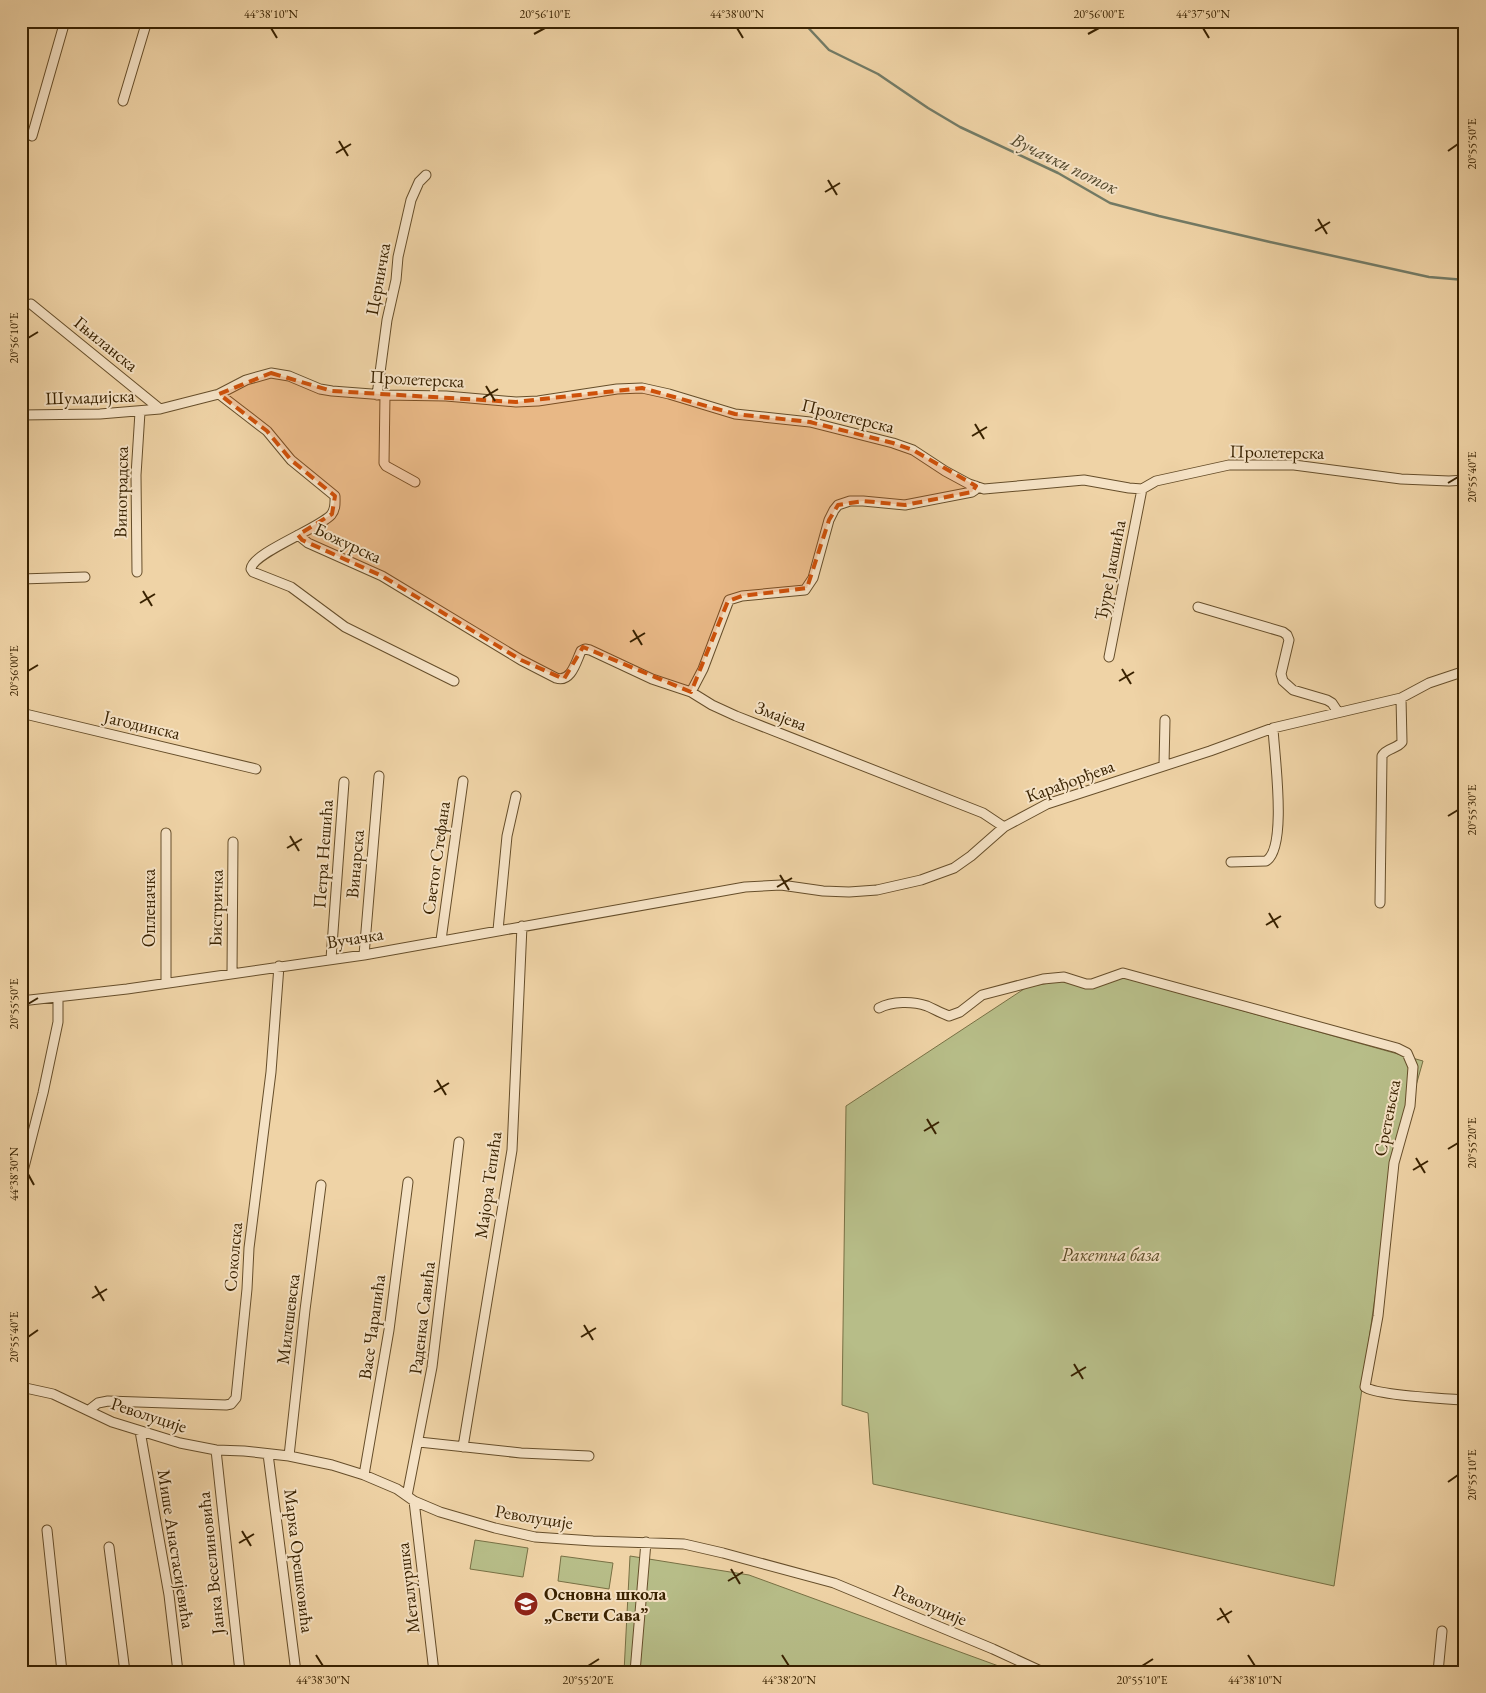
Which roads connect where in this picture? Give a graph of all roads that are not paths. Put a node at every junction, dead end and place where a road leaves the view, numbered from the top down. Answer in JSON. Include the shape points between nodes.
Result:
{"nodes":[{"id":1,"x":65,"y":21,"type":"edge"},
{"id":2,"x":147,"y":21,"type":"edge"},
{"id":3,"x":124,"y":101,"type":"dead end"},
{"id":4,"x":32,"y":136,"type":"dead end"},
{"id":5,"x":426,"y":175,"type":"dead end"},
{"id":6,"x":31,"y":304,"type":"dead end"},
{"id":7,"x":219,"y":394,"type":"junction"},
{"id":8,"x":381,"y":395,"type":"junction"},
{"id":9,"x":160,"y":409,"type":"junction"},
{"id":10,"x":140,"y":412,"type":"junction"},
{"id":11,"x":21,"y":415,"type":"edge"},
{"id":12,"x":1465,"y":480,"type":"edge"},
{"id":13,"x":415,"y":482,"type":"dead end"},
{"id":14,"x":976,"y":486,"type":"junction"},
{"id":15,"x":1142,"y":489,"type":"junction"},
{"id":16,"x":298,"y":536,"type":"junction"},
{"id":17,"x":137,"y":572,"type":"dead end"},
{"id":18,"x":85,"y":577,"type":"dead end"},
{"id":19,"x":21,"y":579,"type":"edge"},
{"id":20,"x":1198,"y":607,"type":"dead end"},
{"id":21,"x":1110,"y":658,"type":"dead end"},
{"id":22,"x":1465,"y":671,"type":"edge"},
{"id":23,"x":561,"y":680,"type":"joint"},
{"id":24,"x":454,"y":681,"type":"dead end"},
{"id":25,"x":691,"y":692,"type":"junction"},
{"id":26,"x":1401,"y":698,"type":"junction"},
{"id":27,"x":1338,"y":712,"type":"junction"},
{"id":28,"x":21,"y":713,"type":"edge"},
{"id":29,"x":1165,"y":720,"type":"dead end"},
{"id":30,"x":1273,"y":728,"type":"junction"},
{"id":31,"x":1164,"y":765,"type":"junction"},
{"id":32,"x":256,"y":769,"type":"dead end"},
{"id":33,"x":378,"y":776,"type":"dead end"},
{"id":34,"x":462,"y":781,"type":"dead end"},
{"id":35,"x":344,"y":782,"type":"dead end"},
{"id":36,"x":516,"y":796,"type":"dead end"},
{"id":37,"x":1004,"y":827,"type":"junction"},
{"id":38,"x":166,"y":833,"type":"dead end"},
{"id":39,"x":233,"y":842,"type":"dead end"},
{"id":40,"x":1231,"y":862,"type":"dead end"},
{"id":41,"x":692,"y":896,"type":"joint"},
{"id":42,"x":1380,"y":902,"type":"dead end"},
{"id":43,"x":522,"y":926,"type":"junction"},
{"id":44,"x":498,"y":930,"type":"junction"},
{"id":45,"x":441,"y":940,"type":"junction"},
{"id":46,"x":364,"y":955,"type":"junction"},
{"id":47,"x":331,"y":959,"type":"junction"},
{"id":48,"x":279,"y":966,"type":"junction"},
{"id":49,"x":232,"y":973,"type":"junction"},
{"id":50,"x":166,"y":983,"type":"junction"},
{"id":51,"x":58,"y":998,"type":"junction"},
{"id":52,"x":21,"y":1001,"type":"edge"},
{"id":53,"x":879,"y":1008,"type":"dead end"},
{"id":54,"x":459,"y":1142,"type":"dead end"},
{"id":55,"x":21,"y":1178,"type":"edge"},
{"id":56,"x":408,"y":1182,"type":"dead end"},
{"id":57,"x":321,"y":1185,"type":"dead end"},
{"id":58,"x":21,"y":1387,"type":"edge"},
{"id":59,"x":1465,"y":1400,"type":"edge"},
{"id":60,"x":89,"y":1410,"type":"junction"},
{"id":61,"x":140,"y":1431,"type":"junction"},
{"id":62,"x":419,"y":1442,"type":"junction"},
{"id":63,"x":463,"y":1447,"type":"junction"},
{"id":64,"x":216,"y":1450,"type":"junction"},
{"id":65,"x":268,"y":1454,"type":"junction"},
{"id":66,"x":289,"y":1456,"type":"junction"},
{"id":67,"x":589,"y":1456,"type":"dead end"},
{"id":68,"x":364,"y":1475,"type":"junction"},
{"id":69,"x":411,"y":1499,"type":"junction"},
{"id":70,"x":47,"y":1530,"type":"dead end"},
{"id":71,"x":646,"y":1542,"type":"junction"},
{"id":72,"x":109,"y":1547,"type":"dead end"},
{"id":73,"x":1442,"y":1631,"type":"dead end"},
{"id":74,"x":62,"y":1672,"type":"edge"},
{"id":75,"x":125,"y":1672,"type":"edge"},
{"id":76,"x":178,"y":1672,"type":"edge"},
{"id":77,"x":240,"y":1672,"type":"edge"},
{"id":78,"x":296,"y":1672,"type":"edge"},
{"id":79,"x":434,"y":1672,"type":"edge"},
{"id":80,"x":635,"y":1672,"type":"edge"},
{"id":81,"x":1044,"y":1672,"type":"edge"},
{"id":82,"x":1438,"y":1672,"type":"edge"}],
"edges":[{"from":1,"to":4,"type":"street"},
{"from":2,"to":3,"type":"street"},
{"from":5,"to":8,"type":"street","name":"Церничка","via":[[411,200],[398,256],[387,320]]},
{"from":6,"to":9,"type":"street","name":"Гњиланска"},
{"from":7,"to":8,"type":"street","name":"Пролетерска","via":[[246,380],[271,373],[320,388]]},
{"from":7,"to":9,"type":"street","name":"Пролетерска"},
{"from":7,"to":16,"type":"street","via":[[267,431],[290,460],[335,496],[336,506],[332,514]]},
{"from":8,"to":13,"type":"street","name":"Церничка","via":[[384,463]]},
{"from":8,"to":14,"type":"street","name":"Пролетерска","via":[[516,402],[642,388],[735,414],[810,422],[893,443],[914,450],[945,471]]},
{"from":9,"to":10,"type":"street","name":"Шумадијска"},
{"from":10,"to":11,"type":"street","name":"Шумадијска"},
{"from":10,"to":17,"type":"street","name":"Виноградска","via":[[136,475]]},
{"from":12,"to":15,"type":"street","name":"Пролетерска","via":[[1401,479],[1294,465],[1229,465],[1156,481]]},
{"from":14,"to":15,"type":"street","name":"Пролетерска","via":[[992,489],[1084,480]]},
{"from":14,"to":25,"type":"street","via":[[972,492],[905,504],[850,501],[838,505],[829,520],[813,578],[805,590],[729,600]]},
{"from":15,"to":21,"type":"street","name":"Ђуре Јакшића"},
{"from":16,"to":23,"type":"street","name":"Божурска","via":[[382,576],[521,660]]},
{"from":16,"to":24,"type":"street","name":"Божурска","via":[[262,555],[250,566],[253,572],[291,587],[345,627]]},
{"from":18,"to":19,"type":"street"},
{"from":20,"to":27,"type":"street","via":[[1283,632],[1289,640],[1281,674],[1283,681],[1293,690],[1327,700]]},
{"from":22,"to":26,"type":"street","name":"Карађорђева","via":[[1429,683]]},
{"from":23,"to":25,"type":"street","name":"Змајева","via":[[569,675],[581,651],[585,650],[664,684]]},
{"from":25,"to":37,"type":"street","name":"Змајева","via":[[736,716],[978,811]]},
{"from":26,"to":27,"type":"street","name":"Карађорђева"},
{"from":26,"to":42,"type":"street","via":[[1402,742],[1382,756]]},
{"from":27,"to":30,"type":"street","name":"Карађорђева"},
{"from":28,"to":32,"type":"street","name":"Јагодинска"},
{"from":29,"to":31,"type":"street"},
{"from":30,"to":31,"type":"street","name":"Карађорђева"},
{"from":30,"to":40,"type":"street","via":[[1279,815],[1273,853],[1266,861]]},
{"from":31,"to":37,"type":"street","name":"Карађорђева","via":[[1047,804]]},
{"from":33,"to":46,"type":"street","name":"Винарска"},
{"from":34,"to":45,"type":"street","name":"Светог Стефана"},
{"from":35,"to":47,"type":"street","name":"Петра Нешића"},
{"from":36,"to":44,"type":"street","via":[[507,836]]},
{"from":37,"to":41,"type":"street","name":"Карађорђева","via":[[954,868],[907,884],[849,892],[763,885]]},
{"from":38,"to":50,"type":"street","name":"Опленачка"},
{"from":39,"to":49,"type":"street","name":"Бистричка"},
{"from":41,"to":43,"type":"street","name":"Вучачка"},
{"from":43,"to":44,"type":"street","name":"Вучачка"},
{"from":43,"to":63,"type":"street","name":"Мајора Тепића","via":[[512,1150]]},
{"from":44,"to":45,"type":"street","name":"Вучачка"},
{"from":45,"to":46,"type":"street","name":"Вучачка"},
{"from":46,"to":47,"type":"street","name":"Вучачка"},
{"from":47,"to":48,"type":"street","name":"Вучачка"},
{"from":48,"to":49,"type":"street","name":"Вучачка"},
{"from":48,"to":60,"type":"street","name":"Соколска","via":[[271,1072],[249,1248],[248,1289],[236,1398],[226,1405],[108,1401]]},
{"from":49,"to":50,"type":"street","name":"Вучачка"},
{"from":50,"to":51,"type":"street","name":"Вучачка"},
{"from":51,"to":52,"type":"street","name":"Вучачка"},
{"from":51,"to":55,"type":"street","via":[[58,1022]]},
{"from":53,"to":59,"type":"street","name":"Сретењска","via":[[889,1004],[915,1003],[949,1016],[960,1012],[982,995],[1043,979],[1064,977],[1092,984],[1123,973],[1407,1053],[1413,1067],[1410,1106],[1394,1163],[1378,1316],[1365,1384],[1367,1389],[1374,1391]]},
{"from":54,"to":62,"type":"street","name":"Раденка Савића","via":[[432,1368]]},
{"from":56,"to":68,"type":"street","name":"Васе Чарапића","via":[[389,1330]]},
{"from":57,"to":66,"type":"street","name":"Милешевска"},
{"from":58,"to":60,"type":"street","name":"Револуције","via":[[53,1394]]},
{"from":60,"to":61,"type":"street","name":"Револуције"},
{"from":61,"to":64,"type":"street","name":"Револуције"},
{"from":61,"to":76,"type":"street","name":"Мише Анастасијевића","via":[[169,1595]]},
{"from":62,"to":63,"type":"street"},
{"from":62,"to":69,"type":"street","name":"Раденка Савића"},
{"from":63,"to":67,"type":"street"},
{"from":64,"to":65,"type":"street","name":"Револуције"},
{"from":64,"to":77,"type":"street","name":"Јанка Веселиновића"},
{"from":65,"to":66,"type":"street","name":"Револуције"},
{"from":65,"to":78,"type":"street","name":"Марка Орешковића"},
{"from":66,"to":68,"type":"street","name":"Револуције"},
{"from":68,"to":69,"type":"street","name":"Револуције","via":[[397,1489]]},
{"from":69,"to":71,"type":"street","name":"Револуције","via":[[440,1512],[535,1537]]},
{"from":69,"to":79,"type":"street","name":"Металуршка"},
{"from":70,"to":74,"type":"street"},
{"from":71,"to":80,"type":"street"},
{"from":71,"to":81,"type":"street","name":"Револуције","via":[[684,1544],[834,1584]]},
{"from":72,"to":75,"type":"street"},
{"from":73,"to":82,"type":"street"}]}
